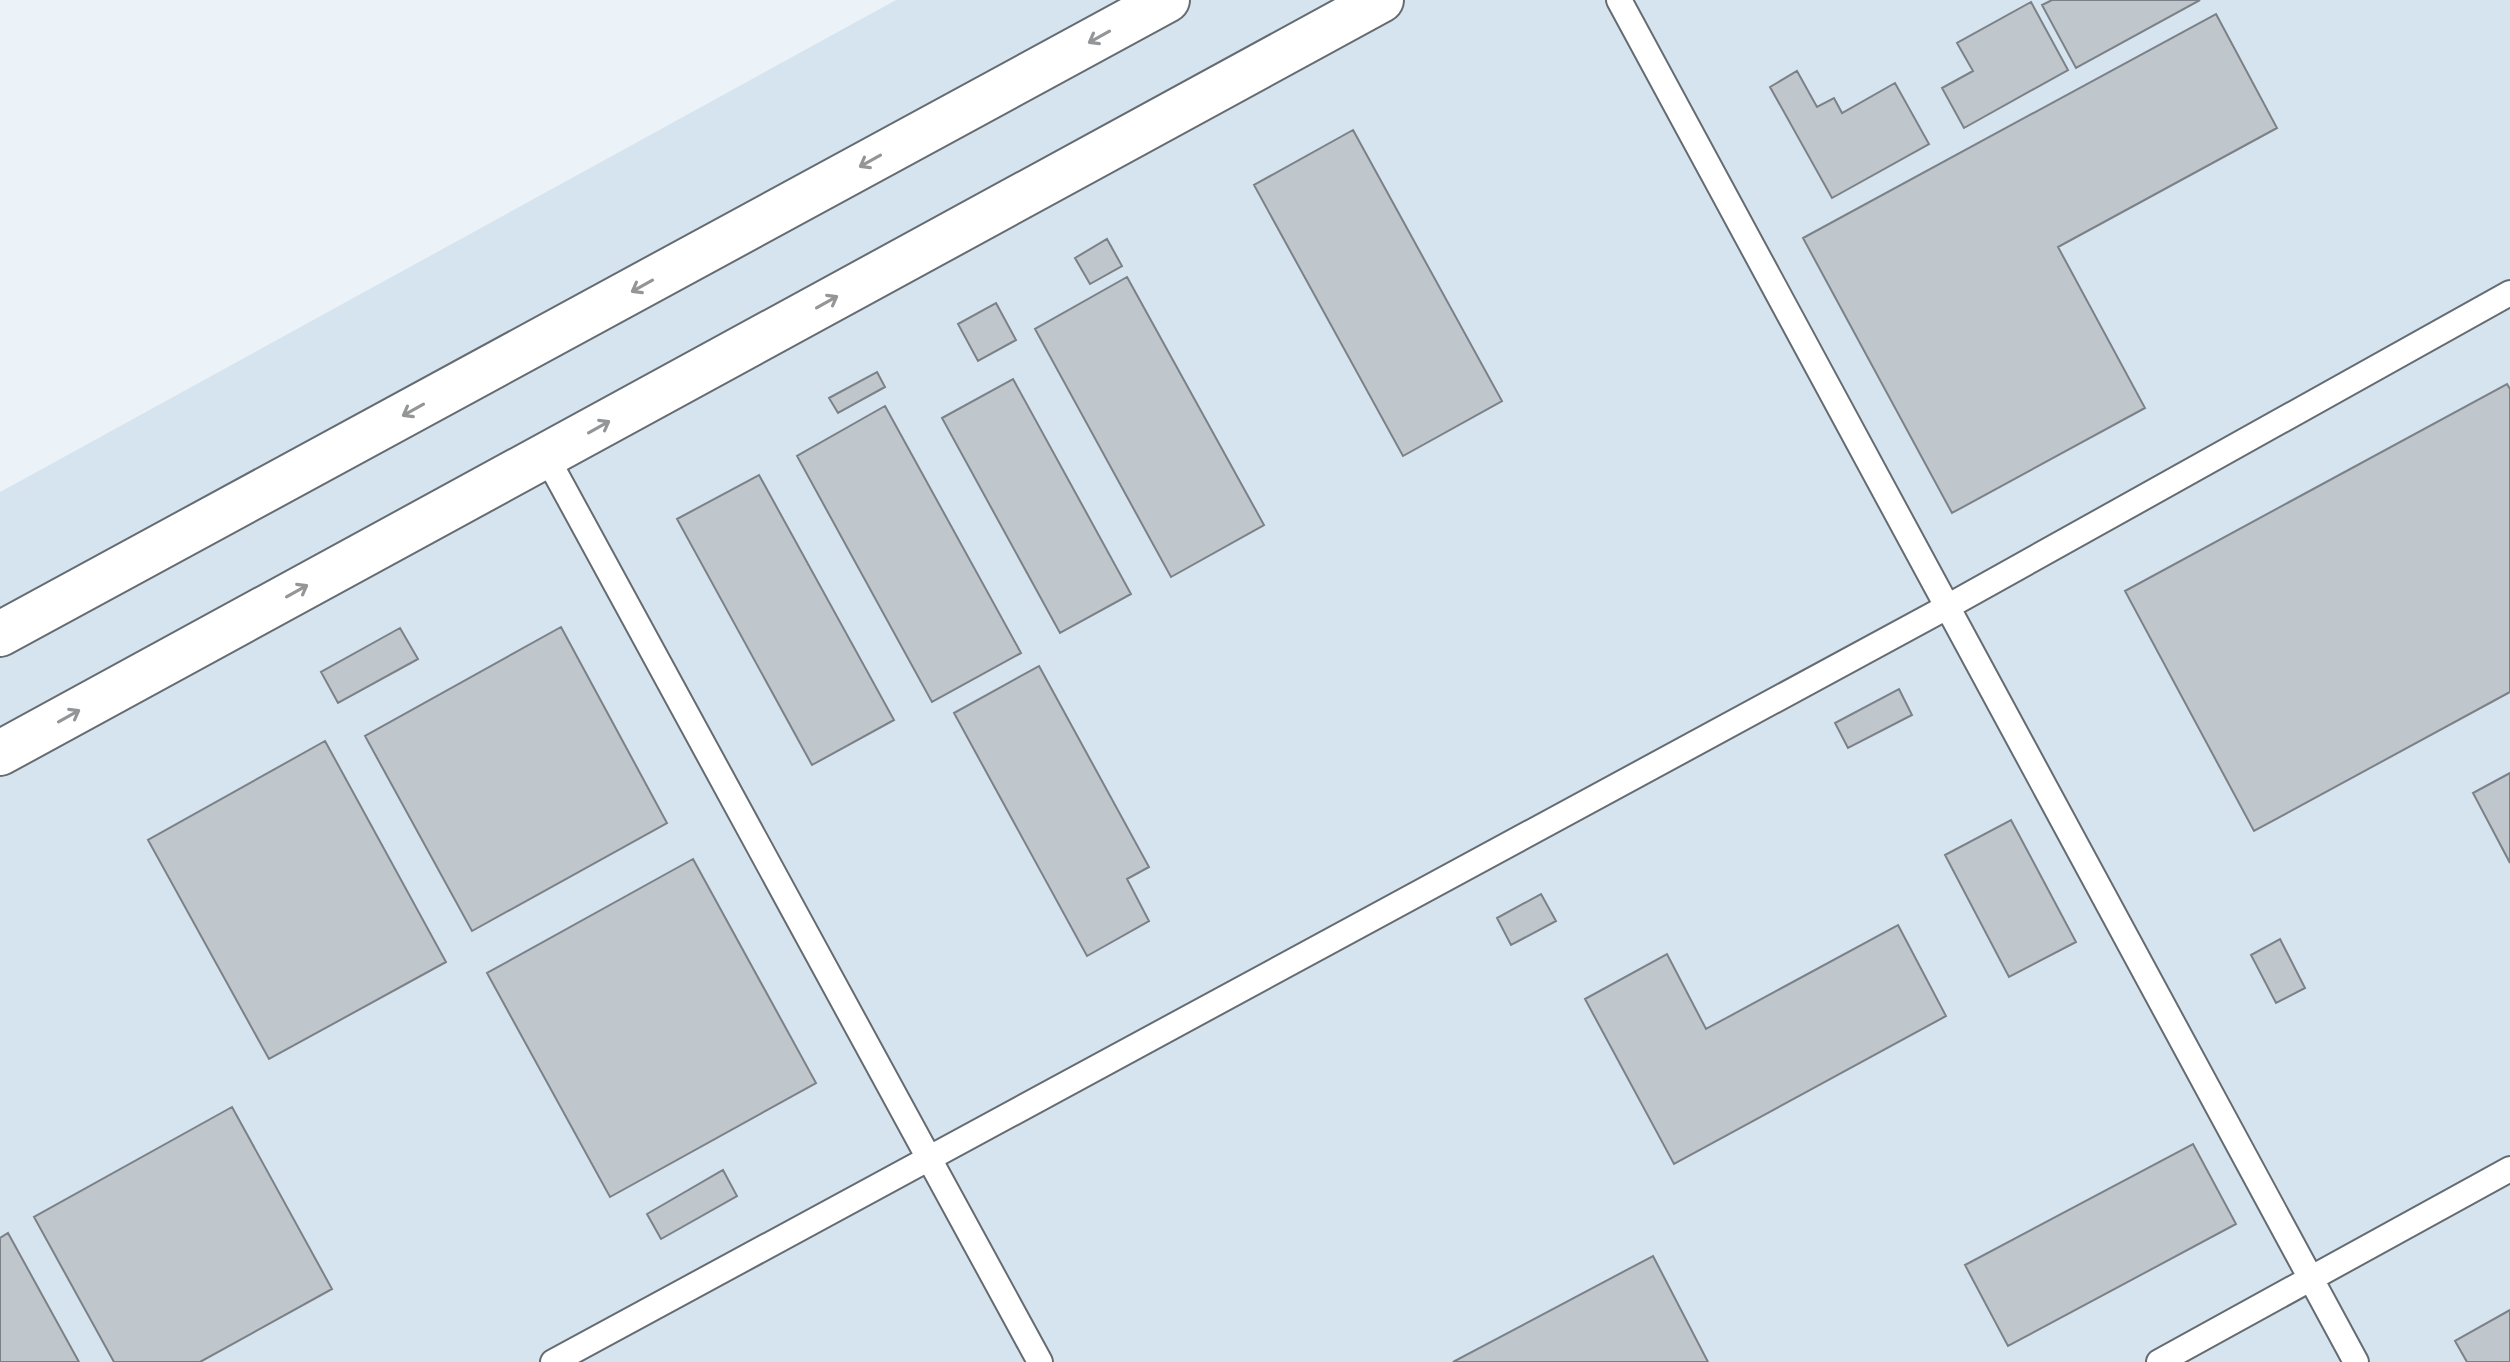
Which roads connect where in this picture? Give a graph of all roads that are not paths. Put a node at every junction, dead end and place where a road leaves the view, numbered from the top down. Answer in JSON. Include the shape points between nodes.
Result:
{"nodes":[{"id":1,"x":1167,"y":0,"type":"edge"},
{"id":2,"x":1381,"y":0,"type":"edge"},
{"id":3,"x":1619,"y":0,"type":"edge"},
{"id":4,"x":2510,"y":293,"type":"edge"},
{"id":5,"x":546,"y":456,"type":"junction"},
{"id":6,"x":1947,"y":607,"type":"junction"},
{"id":7,"x":0,"y":634,"type":"edge"},
{"id":8,"x":0,"y":753,"type":"edge"},
{"id":9,"x":929,"y":1158,"type":"junction"},
{"id":10,"x":2510,"y":1169,"type":"edge"},
{"id":11,"x":2311,"y":1279,"type":"junction"},
{"id":12,"x":553,"y":1362,"type":"edge"},
{"id":13,"x":1040,"y":1362,"type":"edge"},
{"id":14,"x":2159,"y":1362,"type":"edge"},
{"id":15,"x":2356,"y":1362,"type":"edge"}],
"edges":[{"from":1,"to":7,"type":"street","one_way":true},
{"from":5,"to":2,"type":"street","one_way":true},
{"from":3,"to":6,"type":"lane"},
{"from":4,"to":6,"type":"lane"},
{"from":8,"to":5,"type":"street","one_way":true},
{"from":5,"to":9,"type":"lane"},
{"from":6,"to":9,"type":"lane"},
{"from":6,"to":11,"type":"lane"},
{"from":9,"to":12,"type":"lane"},
{"from":9,"to":13,"type":"lane"},
{"from":10,"to":11,"type":"lane"},
{"from":11,"to":14,"type":"lane"},
{"from":11,"to":15,"type":"lane"}]}
